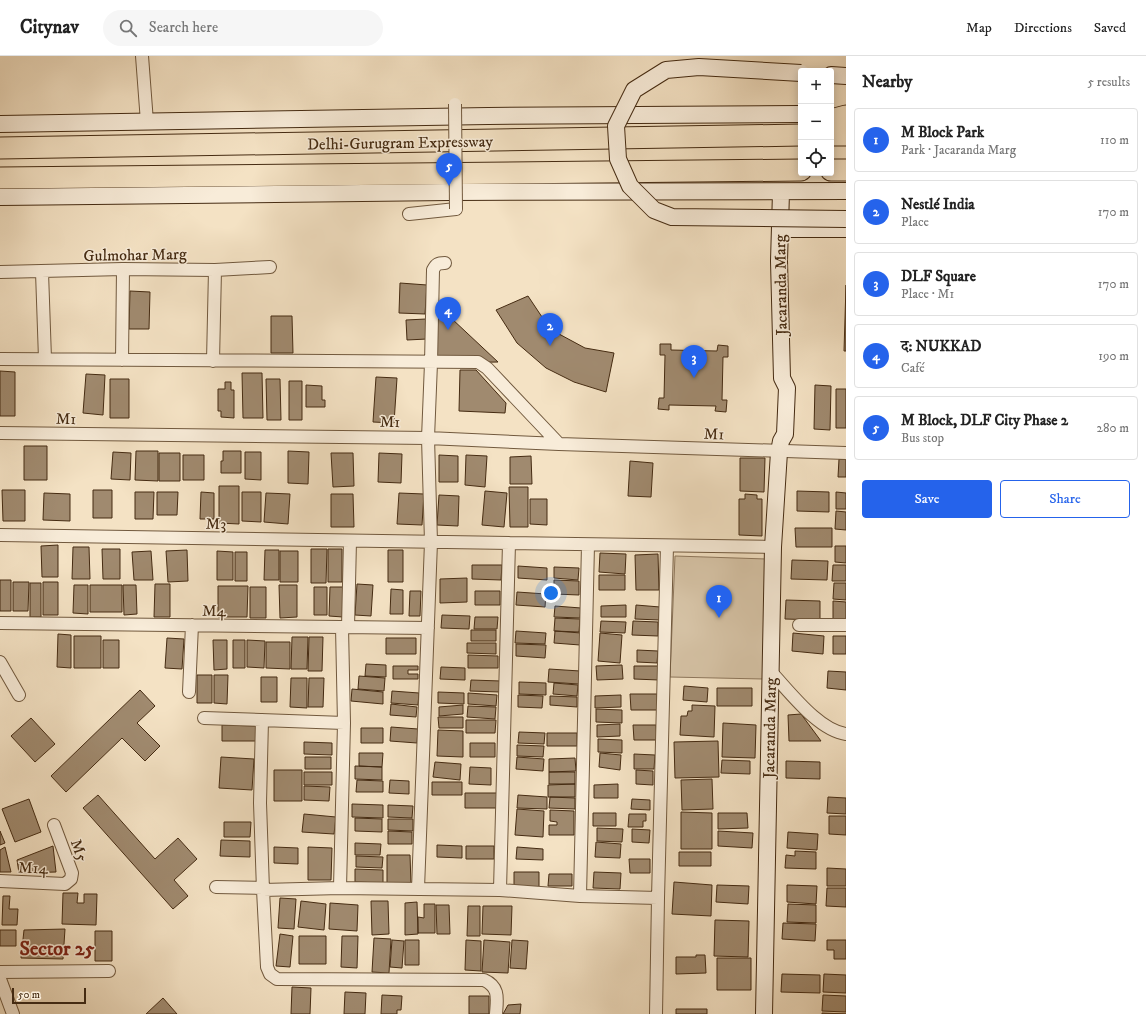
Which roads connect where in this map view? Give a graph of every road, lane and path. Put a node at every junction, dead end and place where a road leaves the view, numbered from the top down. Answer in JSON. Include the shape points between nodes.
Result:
{"nodes":[{"id":1,"x":142,"y":56,"type":"edge"},
{"id":2,"x":798,"y":73,"type":"edge"},
{"id":3,"x":834,"y":74,"type":"edge"},
{"id":4,"x":846,"y":76,"type":"edge"},
{"id":5,"x":455,"y":104,"type":"dead end"},
{"id":6,"x":798,"y":114,"type":"edge"},
{"id":7,"x":834,"y":114,"type":"edge"},
{"id":8,"x":846,"y":115,"type":"edge"},
{"id":9,"x":834,"y":119,"type":"edge"},
{"id":10,"x":147,"y":122,"type":"junction"},
{"id":11,"x":0,"y":124,"type":"edge"},
{"id":12,"x":834,"y":135,"type":"edge"},
{"id":13,"x":846,"y":135,"type":"edge"},
{"id":14,"x":791,"y":136,"type":"edge"},
{"id":15,"x":0,"y":148,"type":"edge"},
{"id":16,"x":798,"y":170,"type":"edge"},
{"id":17,"x":834,"y":170,"type":"edge"},
{"id":18,"x":846,"y":170,"type":"edge"},
{"id":19,"x":0,"y":178,"type":"edge"},
{"id":20,"x":846,"y":191,"type":"edge"},
{"id":21,"x":781,"y":192,"type":"junction"},
{"id":22,"x":0,"y":197,"type":"edge"},
{"id":23,"x":409,"y":214,"type":"dead end"},
{"id":24,"x":846,"y":219,"type":"edge"},
{"id":25,"x":780,"y":229,"type":"junction"},
{"id":26,"x":846,"y":229,"type":"edge"},
{"id":27,"x":445,"y":263,"type":"dead end"},
{"id":28,"x":270,"y":267,"type":"dead end"},
{"id":29,"x":123,"y":269,"type":"junction"},
{"id":30,"x":215,"y":270,"type":"junction"},
{"id":31,"x":0,"y":272,"type":"edge"},
{"id":32,"x":42,"y":272,"type":"junction"},
{"id":33,"x":0,"y":359,"type":"edge"},
{"id":34,"x":45,"y":359,"type":"junction"},
{"id":35,"x":122,"y":360,"type":"junction"},
{"id":36,"x":213,"y":361,"type":"junction"},
{"id":37,"x":431,"y":363,"type":"junction"},
{"id":38,"x":0,"y":433,"type":"edge"},
{"id":39,"x":428,"y":438,"type":"junction"},
{"id":40,"x":559,"y":444,"type":"junction"},
{"id":41,"x":780,"y":446,"type":"junction"},
{"id":42,"x":846,"y":454,"type":"edge"},
{"id":43,"x":0,"y":535,"type":"edge"},
{"id":44,"x":350,"y":541,"type":"junction"},
{"id":45,"x":431,"y":542,"type":"junction"},
{"id":46,"x":509,"y":543,"type":"junction"},
{"id":47,"x":588,"y":544,"type":"junction"},
{"id":48,"x":667,"y":546,"type":"junction"},
{"id":49,"x":773,"y":547,"type":"junction"},
{"id":50,"x":0,"y":623,"type":"edge"},
{"id":51,"x":192,"y":625,"type":"junction"},
{"id":52,"x":799,"y":625,"type":"dead end"},
{"id":53,"x":846,"y":625,"type":"edge"},
{"id":54,"x":345,"y":627,"type":"junction"},
{"id":55,"x":428,"y":628,"type":"junction"},
{"id":56,"x":0,"y":662,"type":"edge"},
{"id":57,"x":771,"y":672,"type":"junction"},
{"id":58,"x":188,"y":692,"type":"dead end"},
{"id":59,"x":19,"y":695,"type":"dead end"},
{"id":60,"x":204,"y":718,"type":"dead end"},
{"id":61,"x":262,"y":720,"type":"junction"},
{"id":62,"x":344,"y":723,"type":"junction"},
{"id":63,"x":846,"y":734,"type":"edge"},
{"id":64,"x":54,"y":825,"type":"dead end"},
{"id":65,"x":0,"y":882,"type":"edge"},
{"id":66,"x":66,"y":884,"type":"joint"},
{"id":67,"x":216,"y":887,"type":"dead end"},
{"id":68,"x":340,"y":888,"type":"junction"},
{"id":69,"x":262,"y":889,"type":"junction"},
{"id":70,"x":418,"y":889,"type":"junction"},
{"id":71,"x":500,"y":890,"type":"junction"},
{"id":72,"x":580,"y":896,"type":"junction"},
{"id":73,"x":658,"y":898,"type":"junction"},
{"id":74,"x":109,"y":970,"type":"dead end"},
{"id":75,"x":0,"y":972,"type":"edge"},
{"id":76,"x":0,"y":979,"type":"edge"},
{"id":77,"x":13,"y":1014,"type":"edge"},
{"id":78,"x":496,"y":1014,"type":"edge"},
{"id":79,"x":656,"y":1014,"type":"edge"},
{"id":80,"x":764,"y":1014,"type":"edge"}],
"edges":[{"from":1,"to":10,"type":"street"},
{"from":2,"to":24,"type":"main road","bridge":true,"via":[[699,67],[666,70],[634,90],[616,126],[618,159],[630,186],[654,210],[672,217]]},
{"from":3,"to":4,"type":"main road"},
{"from":5,"to":23,"type":"street","bridge":true,"via":[[456,209]]},
{"from":6,"to":10,"type":"main road"},
{"from":7,"to":8,"type":"main road"},
{"from":8,"to":9,"type":"highway"},
{"from":10,"to":11,"type":"main road"},
{"from":12,"to":13,"type":"highway"},
{"from":14,"to":15,"type":"highway","name":"Delhi-Gurugram Expressway"},
{"from":16,"to":19,"type":"highway","name":"Delhi-Gurugram Expressway"},
{"from":17,"to":18,"type":"highway"},
{"from":20,"to":21,"type":"main road"},
{"from":21,"to":22,"type":"main road","via":[[449,192]]},
{"from":21,"to":25,"type":"main road","name":"Jacaranda Marg"},
{"from":25,"to":26,"type":"main road"},
{"from":25,"to":41,"type":"main road","name":"Jacaranda Marg","via":[[782,378],[777,386],[776,434]]},
{"from":27,"to":37,"type":"street","via":[[439,263],[433,270]]},
{"from":28,"to":30,"type":"street","name":"Gulmohar Marg"},
{"from":29,"to":30,"type":"street","name":"Gulmohar Marg"},
{"from":29,"to":32,"type":"street","name":"Gulmohar Marg"},
{"from":29,"to":35,"type":"street"},
{"from":30,"to":36,"type":"street"},
{"from":31,"to":32,"type":"street","name":"Gulmohar Marg"},
{"from":32,"to":34,"type":"street"},
{"from":33,"to":34,"type":"street"},
{"from":34,"to":35,"type":"street"},
{"from":35,"to":36,"type":"street"},
{"from":36,"to":37,"type":"street"},
{"from":37,"to":39,"type":"street"},
{"from":37,"to":40,"type":"street","via":[[478,362],[488,368]]},
{"from":38,"to":39,"type":"street","name":"M1"},
{"from":39,"to":40,"type":"street","name":"M1"},
{"from":39,"to":45,"type":"street"},
{"from":40,"to":41,"type":"street","name":"M1"},
{"from":41,"to":42,"type":"street","name":"M1"},
{"from":41,"to":49,"type":"main road","name":"Jacaranda Marg"},
{"from":43,"to":44,"type":"street","name":"M3"},
{"from":44,"to":45,"type":"street","name":"M3"},
{"from":44,"to":54,"type":"street"},
{"from":45,"to":46,"type":"street","name":"M3"},
{"from":45,"to":55,"type":"street"},
{"from":46,"to":47,"type":"street","name":"M3"},
{"from":46,"to":71,"type":"street"},
{"from":47,"to":48,"type":"street","name":"M3"},
{"from":47,"to":72,"type":"street"},
{"from":48,"to":49,"type":"street","name":"M3"},
{"from":48,"to":73,"type":"street"},
{"from":49,"to":57,"type":"main road","name":"Jacaranda Marg"},
{"from":50,"to":51,"type":"street","name":"M4"},
{"from":51,"to":54,"type":"street","name":"M4"},
{"from":51,"to":58,"type":"street"},
{"from":52,"to":53,"type":"street"},
{"from":54,"to":55,"type":"street","name":"M4"},
{"from":54,"to":62,"type":"street"},
{"from":55,"to":70,"type":"street"},
{"from":56,"to":59,"type":"street"},
{"from":57,"to":63,"type":"street","via":[[820,723],[833,731]]},
{"from":57,"to":80,"type":"main road","name":"Jacaranda Marg"},
{"from":60,"to":61,"type":"street"},
{"from":61,"to":62,"type":"street"},
{"from":61,"to":69,"type":"street"},
{"from":62,"to":68,"type":"street"},
{"from":64,"to":66,"type":"street","name":"M5","via":[[72,873],[71,880]]},
{"from":65,"to":66,"type":"street","name":"M14"},
{"from":67,"to":69,"type":"street"},
{"from":68,"to":69,"type":"street"},
{"from":68,"to":70,"type":"street"},
{"from":69,"to":78,"type":"street","via":[[267,967],[270,974],[277,979],[484,980],[491,983],[497,992]]},
{"from":70,"to":71,"type":"street"},
{"from":71,"to":72,"type":"street"},
{"from":72,"to":73,"type":"street"},
{"from":73,"to":79,"type":"street"},
{"from":74,"to":75,"type":"street"},
{"from":76,"to":77,"type":"street"}]}
